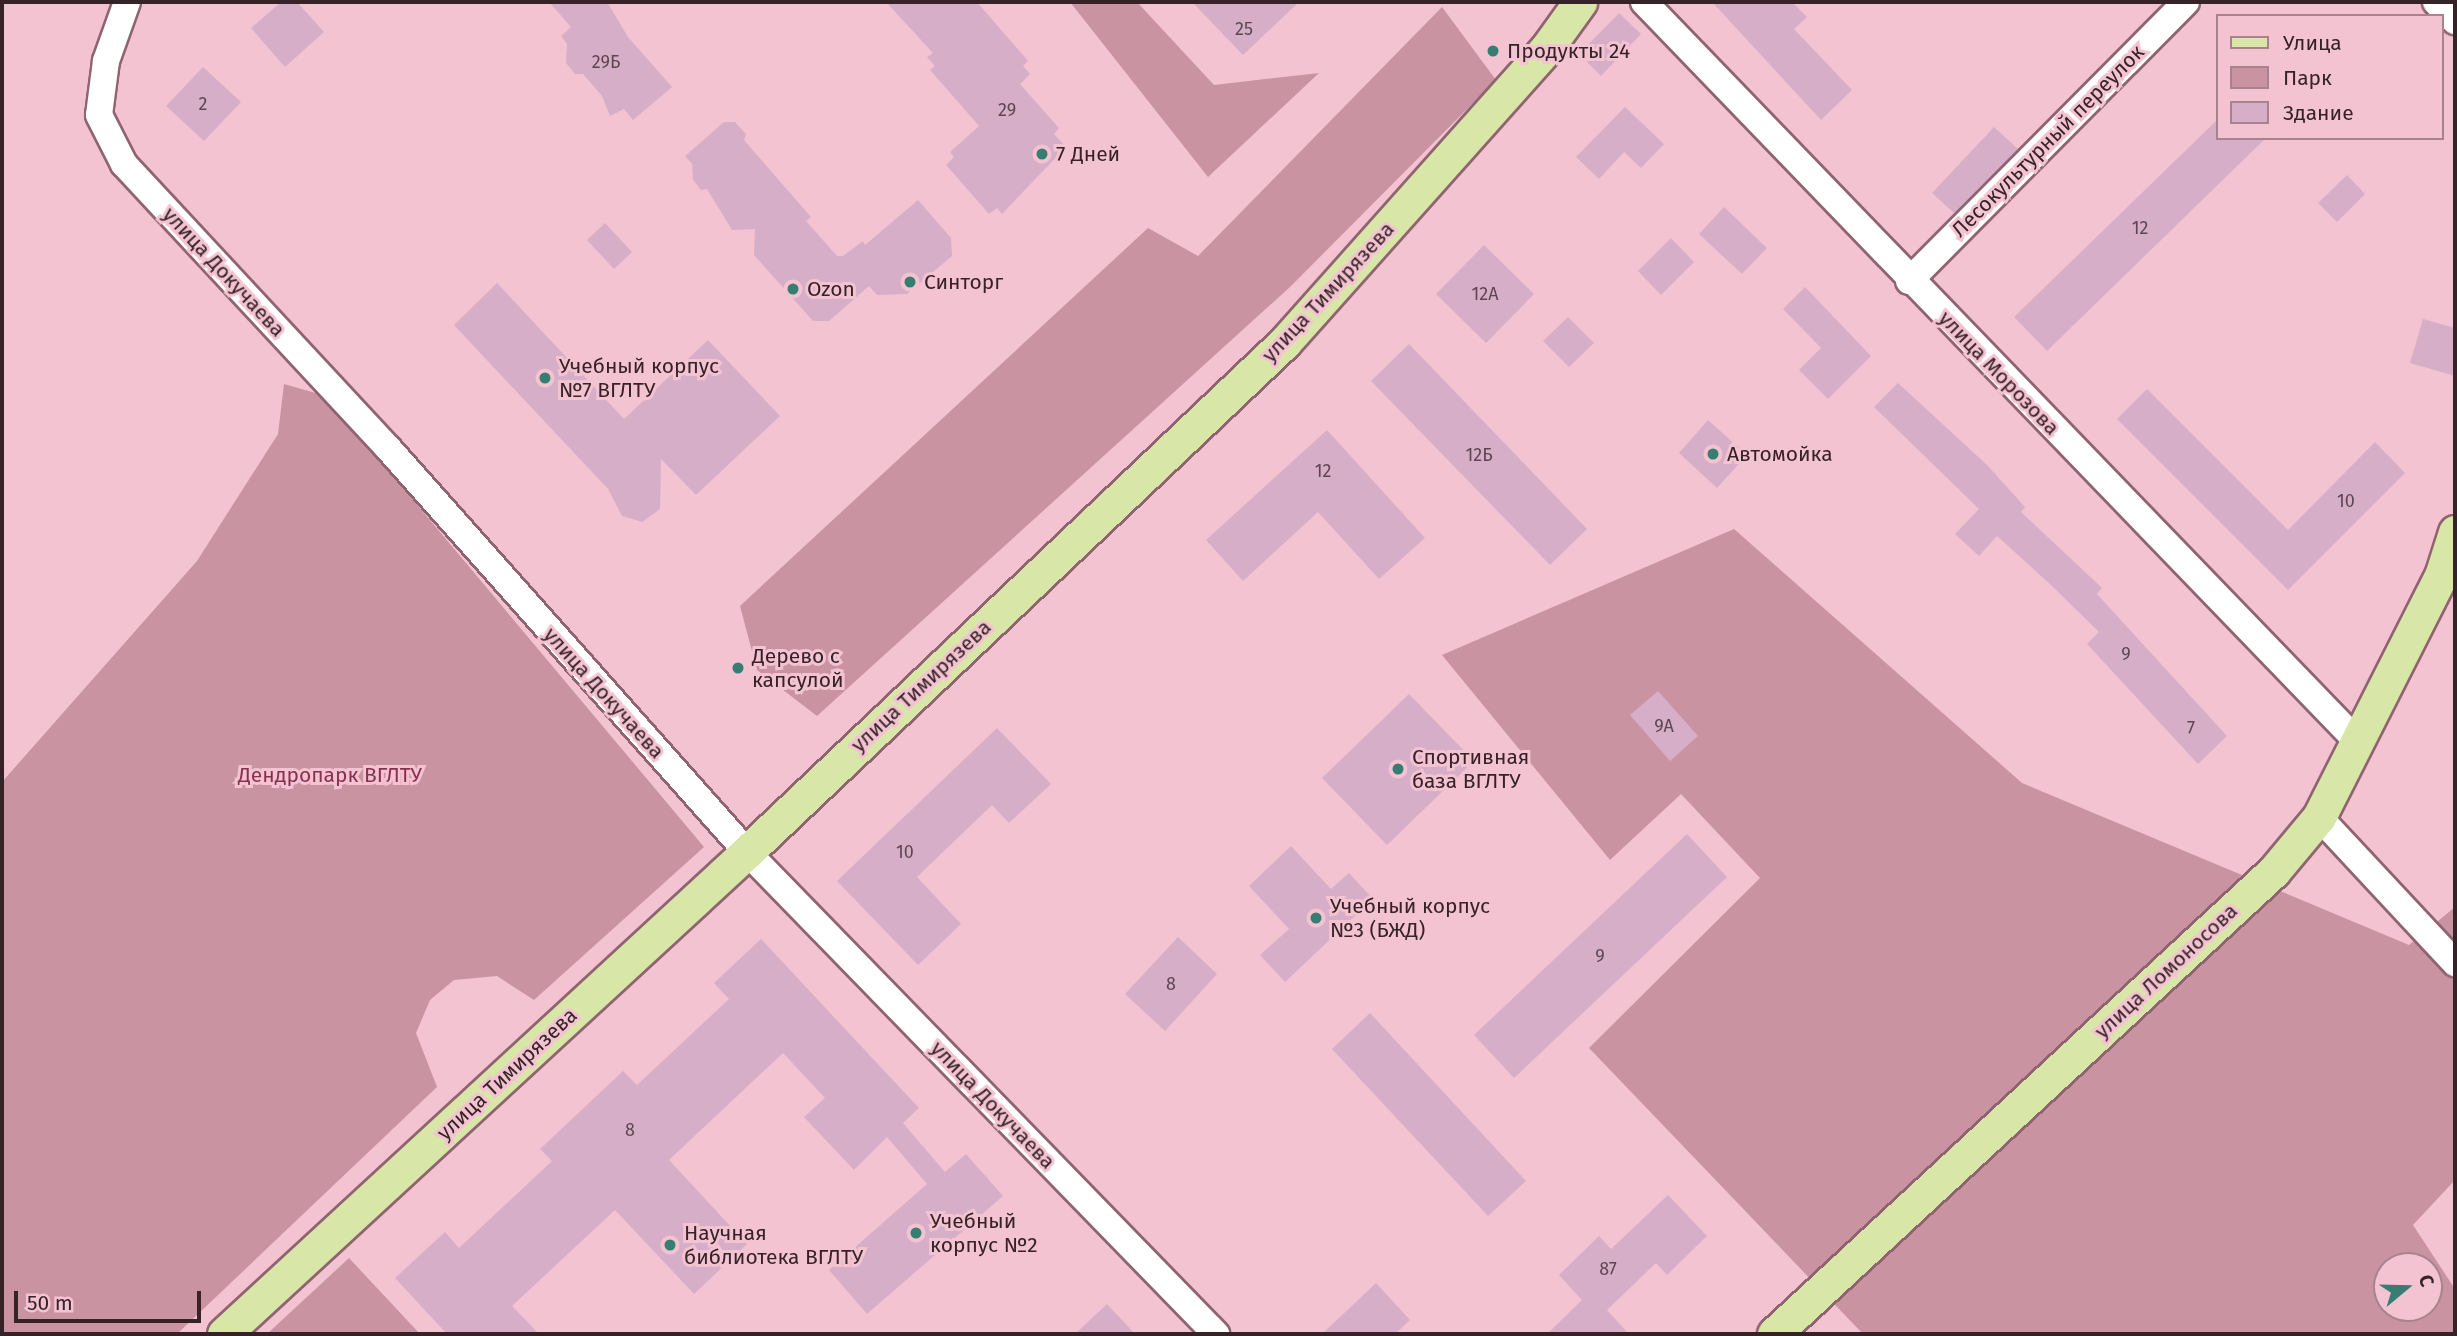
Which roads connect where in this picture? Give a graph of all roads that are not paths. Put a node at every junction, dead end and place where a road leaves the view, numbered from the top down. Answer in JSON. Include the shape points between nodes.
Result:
{"nodes":[{"id":1,"x":127,"y":2,"type":"edge"},
{"id":2,"x":1580,"y":2,"type":"edge"},
{"id":3,"x":1644,"y":2,"type":"edge"},
{"id":4,"x":2186,"y":2,"type":"edge"},
{"id":5,"x":2436,"y":2,"type":"edge"},
{"id":6,"x":2455,"y":21,"type":"edge"},
{"id":7,"x":1909,"y":281,"type":"junction"},
{"id":8,"x":2455,"y":532,"type":"edge"},
{"id":9,"x":2357,"y":741,"type":"junction"},
{"id":10,"x":2319,"y":817,"type":"junction"},
{"id":11,"x":747,"y":852,"type":"junction"},
{"id":12,"x":2455,"y":963,"type":"edge"},
{"id":13,"x":224,"y":1334,"type":"edge"},
{"id":14,"x":1216,"y":1334,"type":"edge"},
{"id":15,"x":1774,"y":1334,"type":"edge"}],
"edges":[{"from":1,"to":11,"type":"street","name":"улица Докучаева","via":[[106,61],[99,115],[124,164],[388,448]]},
{"from":2,"to":11,"type":"main road","name":"улица Тимирязева","via":[[1547,48],[1285,342]]},
{"from":3,"to":7,"type":"street","name":"улица Морозова"},
{"from":4,"to":7,"type":"street","name":"Лесокультурный переулок"},
{"from":5,"to":6,"type":"street"},
{"from":7,"to":9,"type":"street","name":"улица Морозова"},
{"from":8,"to":9,"type":"main road","name":"улица Ломоносова","via":[[2442,573]]},
{"from":9,"to":10,"type":"main road","name":"улица Ломоносова"},
{"from":10,"to":12,"type":"street"},
{"from":10,"to":15,"type":"main road","name":"улица Ломоносова","via":[[2274,871]]},
{"from":11,"to":13,"type":"main road","name":"улица Тимирязева"},
{"from":11,"to":14,"type":"street","name":"улица Докучаева"}]}
